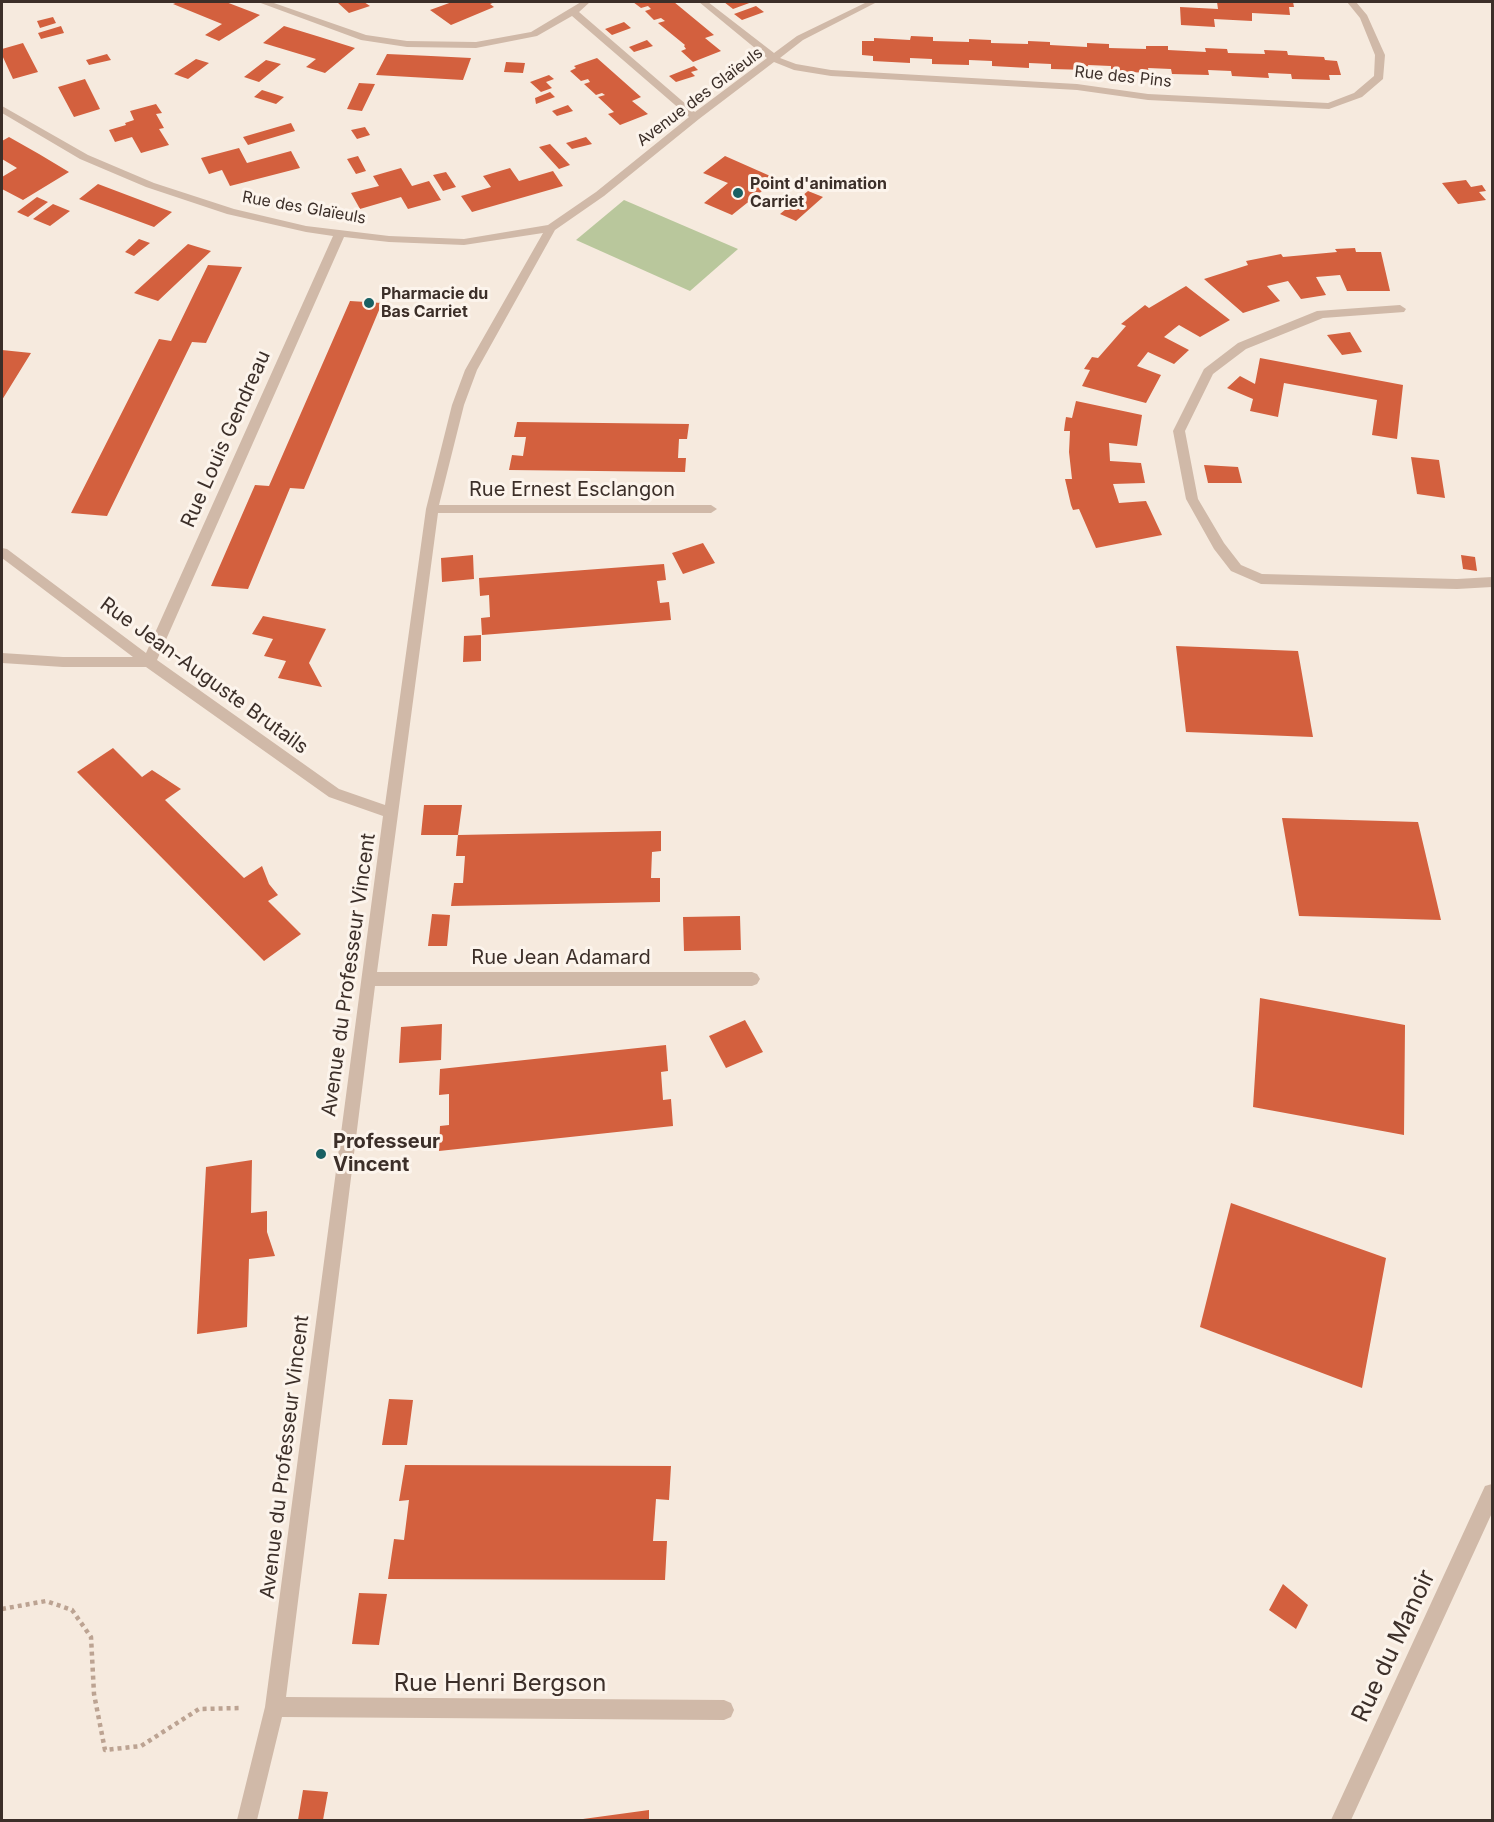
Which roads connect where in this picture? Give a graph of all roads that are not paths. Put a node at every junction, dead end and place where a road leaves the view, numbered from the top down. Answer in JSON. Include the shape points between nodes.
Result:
{"nodes":[{"id":1,"x":263,"y":2,"type":"edge"},
{"id":2,"x":586,"y":2,"type":"edge"},
{"id":3,"x":703,"y":2,"type":"edge"},
{"id":4,"x":869,"y":2,"type":"edge"},
{"id":5,"x":1351,"y":2,"type":"edge"},
{"id":6,"x":573,"y":12,"type":"junction"},
{"id":7,"x":775,"y":59,"type":"junction"},
{"id":8,"x":2,"y":110,"type":"edge"},
{"id":9,"x":695,"y":117,"type":"junction"},
{"id":10,"x":551,"y":228,"type":"junction"},
{"id":11,"x":340,"y":233,"type":"junction"},
{"id":12,"x":1400,"y":309,"type":"dead end"},
{"id":13,"x":432,"y":509,"type":"junction"},
{"id":14,"x":711,"y":509,"type":"dead end"},
{"id":15,"x":2,"y":552,"type":"edge"},
{"id":16,"x":1492,"y":582,"type":"edge"},
{"id":17,"x":2,"y":658,"type":"edge"},
{"id":18,"x":148,"y":662,"type":"junction"},
{"id":19,"x":392,"y":813,"type":"junction"},
{"id":20,"x":369,"y":979,"type":"junction"},
{"id":21,"x":752,"y":979,"type":"dead end"},
{"id":22,"x":1492,"y":1493,"type":"edge"},
{"id":23,"x":275,"y":1707,"type":"junction"},
{"id":24,"x":724,"y":1710,"type":"dead end"},
{"id":25,"x":247,"y":1821,"type":"edge"},
{"id":26,"x":1341,"y":1821,"type":"edge"}],
"edges":[{"from":1,"to":6,"type":"street","via":[[364,38],[407,44],[476,45],[499,41],[534,34]]},
{"from":2,"to":6,"type":"street"},
{"from":3,"to":7,"type":"street","name":"Rue des Pins"},
{"from":4,"to":7,"type":"street","name":"Avenue des Glaïeuls","via":[[800,38]]},
{"from":5,"to":7,"type":"street","name":"Rue des Pins","via":[[1364,17],[1380,55],[1379,77],[1358,95],[1329,106],[831,74]]},
{"from":6,"to":9,"type":"street"},
{"from":7,"to":9,"type":"street","name":"Avenue des Glaïeuls"},
{"from":8,"to":11,"type":"street","name":"Rue des Glaïeuls","via":[[84,157],[150,185],[231,212]]},
{"from":9,"to":10,"type":"street","name":"Avenue des Glaïeuls"},
{"from":10,"to":11,"type":"street","name":"Rue des Glaïeuls","via":[[464,242]]},
{"from":10,"to":13,"type":"street","name":"Avenue du Professeur Vincent","via":[[471,370],[458,405]]},
{"from":11,"to":18,"type":"street","name":"Rue Louis Gendreau"},
{"from":12,"to":16,"type":"street","via":[[1322,314],[1242,346],[1208,372],[1179,431],[1191,498],[1236,568],[1261,579]]},
{"from":13,"to":14,"type":"street","name":"Rue Ernest Esclangon"},
{"from":13,"to":19,"type":"street","name":"Avenue du Professeur Vincent"},
{"from":15,"to":18,"type":"street","name":"Rue Jean-Auguste Brutails"},
{"from":17,"to":18,"type":"street"},
{"from":18,"to":19,"type":"street","name":"Rue Jean-Auguste Brutails","via":[[334,793]]},
{"from":19,"to":20,"type":"street","name":"Avenue du Professeur Vincent"},
{"from":20,"to":21,"type":"street","name":"Rue Jean Adamard"},
{"from":20,"to":23,"type":"street","name":"Avenue du Professeur Vincent"},
{"from":22,"to":26,"type":"street","name":"Rue du Manoir"},
{"from":23,"to":24,"type":"street","name":"Rue Henri Bergson"},
{"from":23,"to":25,"type":"street","name":"Avenue du Professeur Vincent"}]}
